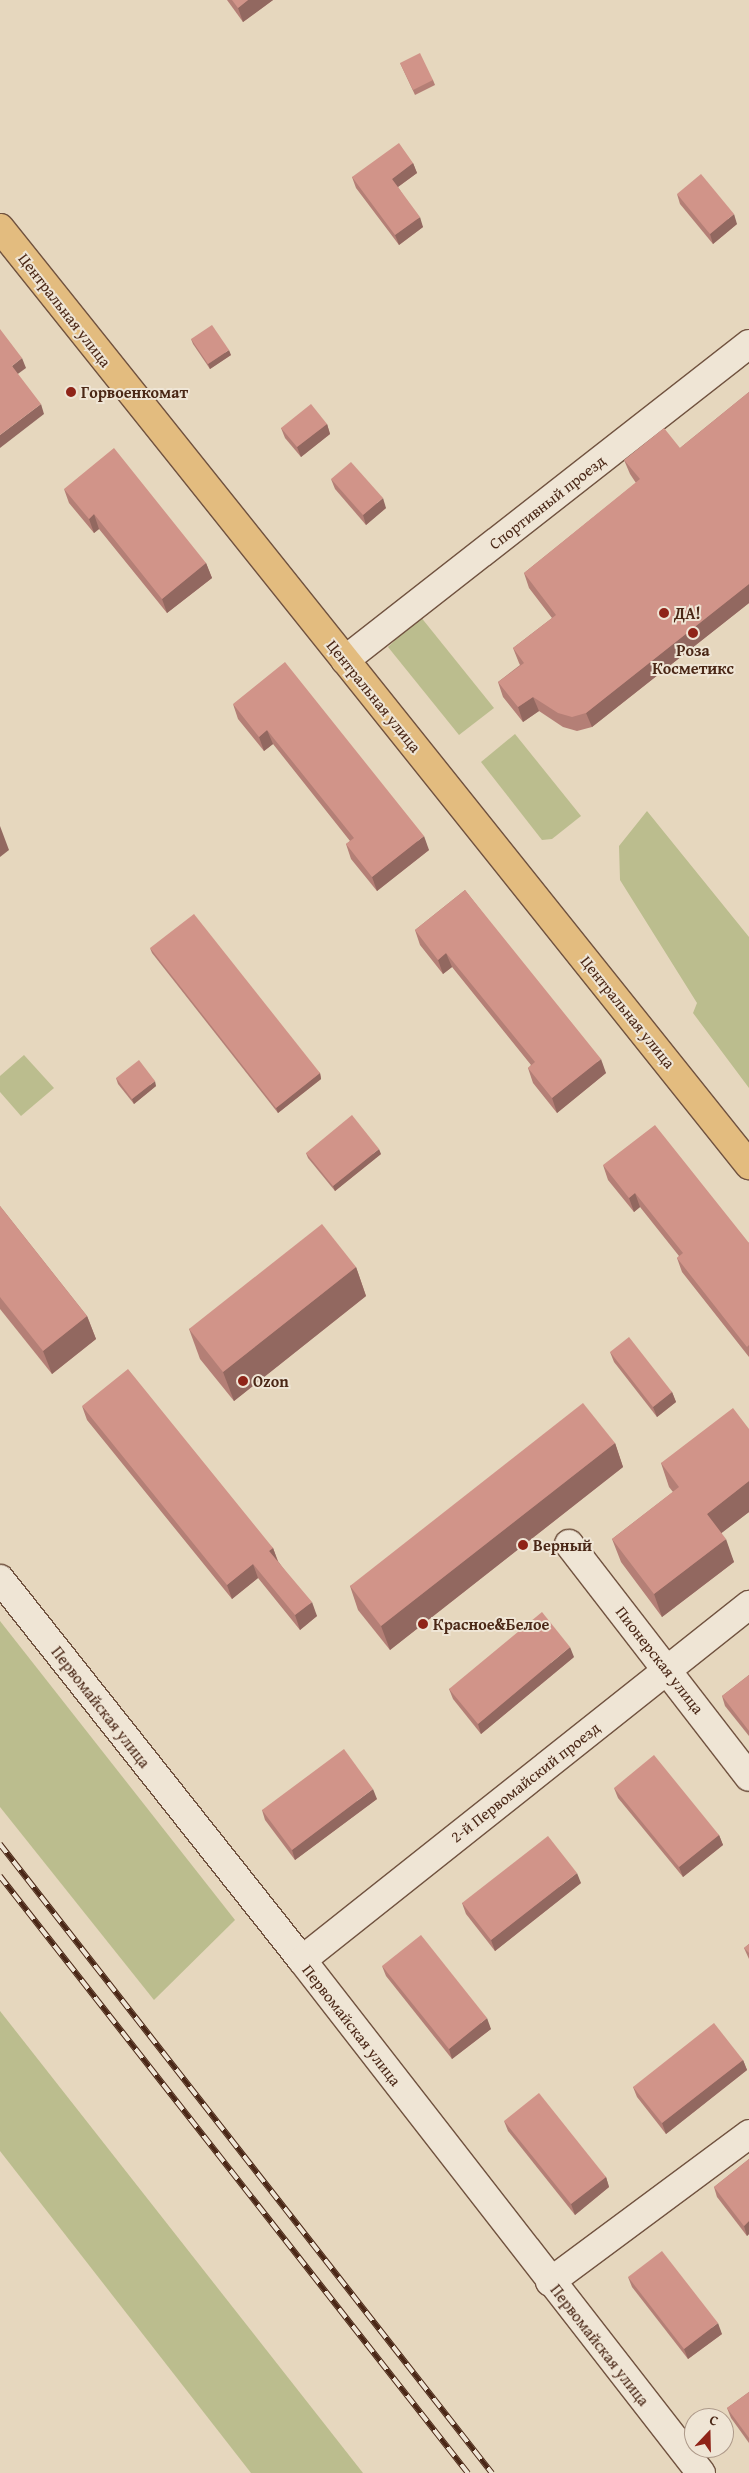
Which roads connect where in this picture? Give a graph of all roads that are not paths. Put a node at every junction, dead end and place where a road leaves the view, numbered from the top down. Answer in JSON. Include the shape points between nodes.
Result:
{"nodes":[{"id":1,"x":0,"y":228,"type":"edge"},
{"id":2,"x":749,"y":344,"type":"edge"},
{"id":3,"x":345,"y":660,"type":"junction"},
{"id":4,"x":749,"y":1165,"type":"edge"},
{"id":5,"x":570,"y":1544,"type":"dead end"},
{"id":6,"x":0,"y":1579,"type":"edge"},
{"id":7,"x":749,"y":1604,"type":"edge"},
{"id":8,"x":667,"y":1669,"type":"junction"},
{"id":9,"x":749,"y":1777,"type":"edge"},
{"id":10,"x":302,"y":1960,"type":"junction"},
{"id":11,"x":749,"y":2134,"type":"edge"},
{"id":12,"x":550,"y":2282,"type":"junction"},
{"id":13,"x":701,"y":2473,"type":"edge"}],
"edges":[{"from":1,"to":3,"type":"main road","name":"Центральная улица"},
{"from":2,"to":3,"type":"street","name":"Спортивный проезд"},
{"from":3,"to":4,"type":"main road","name":"Центральная улица"},
{"from":5,"to":8,"type":"street","name":"Пионерская улица"},
{"from":6,"to":10,"type":"street","name":"Первомайская улица"},
{"from":7,"to":8,"type":"street","name":"2-й Первомайский проезд"},
{"from":8,"to":9,"type":"street","name":"Пионерская улица"},
{"from":8,"to":10,"type":"street","name":"2-й Первомайский проезд"},
{"from":10,"to":12,"type":"street","name":"Первомайская улица"},
{"from":11,"to":12,"type":"street"},
{"from":12,"to":13,"type":"street","name":"Первомайская улица"}]}
